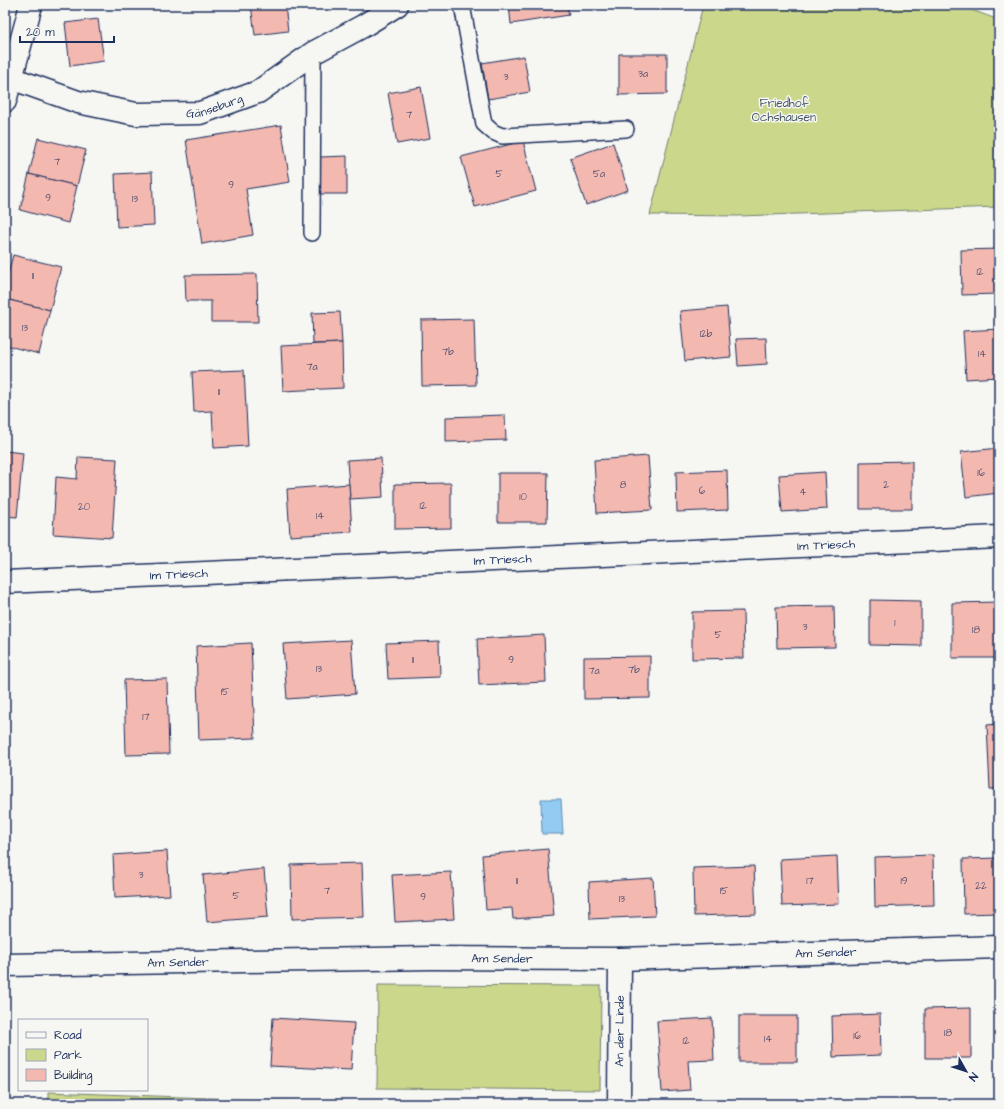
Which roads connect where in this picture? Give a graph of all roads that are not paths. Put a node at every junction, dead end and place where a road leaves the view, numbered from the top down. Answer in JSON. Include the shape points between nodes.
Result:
{"nodes":[{"id":1,"x":31,"y":5,"type":"edge"},
{"id":2,"x":397,"y":5,"type":"edge"},
{"id":3,"x":462,"y":5,"type":"edge"},
{"id":4,"x":313,"y":53,"type":"junction"},
{"id":5,"x":8,"y":77,"type":"edge"},
{"id":6,"x":5,"y":101,"type":"edge"},
{"id":7,"x":626,"y":130,"type":"dead end"},
{"id":8,"x":312,"y":233,"type":"dead end"},
{"id":9,"x":999,"y":537,"type":"edge"},
{"id":10,"x":5,"y":582,"type":"edge"},
{"id":11,"x":999,"y":947,"type":"edge"},
{"id":12,"x":620,"y":959,"type":"junction"},
{"id":13,"x":5,"y":965,"type":"edge"},
{"id":14,"x":618,"y":1104,"type":"edge"}],
"edges":[{"from":1,"to":5,"type":"street"},
{"from":2,"to":4,"type":"street","name":"Gänseburg"},
{"from":3,"to":7,"type":"lane","via":[[484,124],[492,132],[502,136]]},
{"from":4,"to":5,"type":"street","name":"Gänseburg","via":[[258,92],[200,113],[136,114],[78,102]]},
{"from":4,"to":8,"type":"lane"},
{"from":5,"to":6,"type":"street"},
{"from":9,"to":10,"type":"street","name":"Im Triesch"},
{"from":11,"to":12,"type":"street","name":"Am Sender"},
{"from":12,"to":13,"type":"street","name":"Am Sender","via":[[431,958]]},
{"from":12,"to":14,"type":"street","name":"An der Linde"}]}
